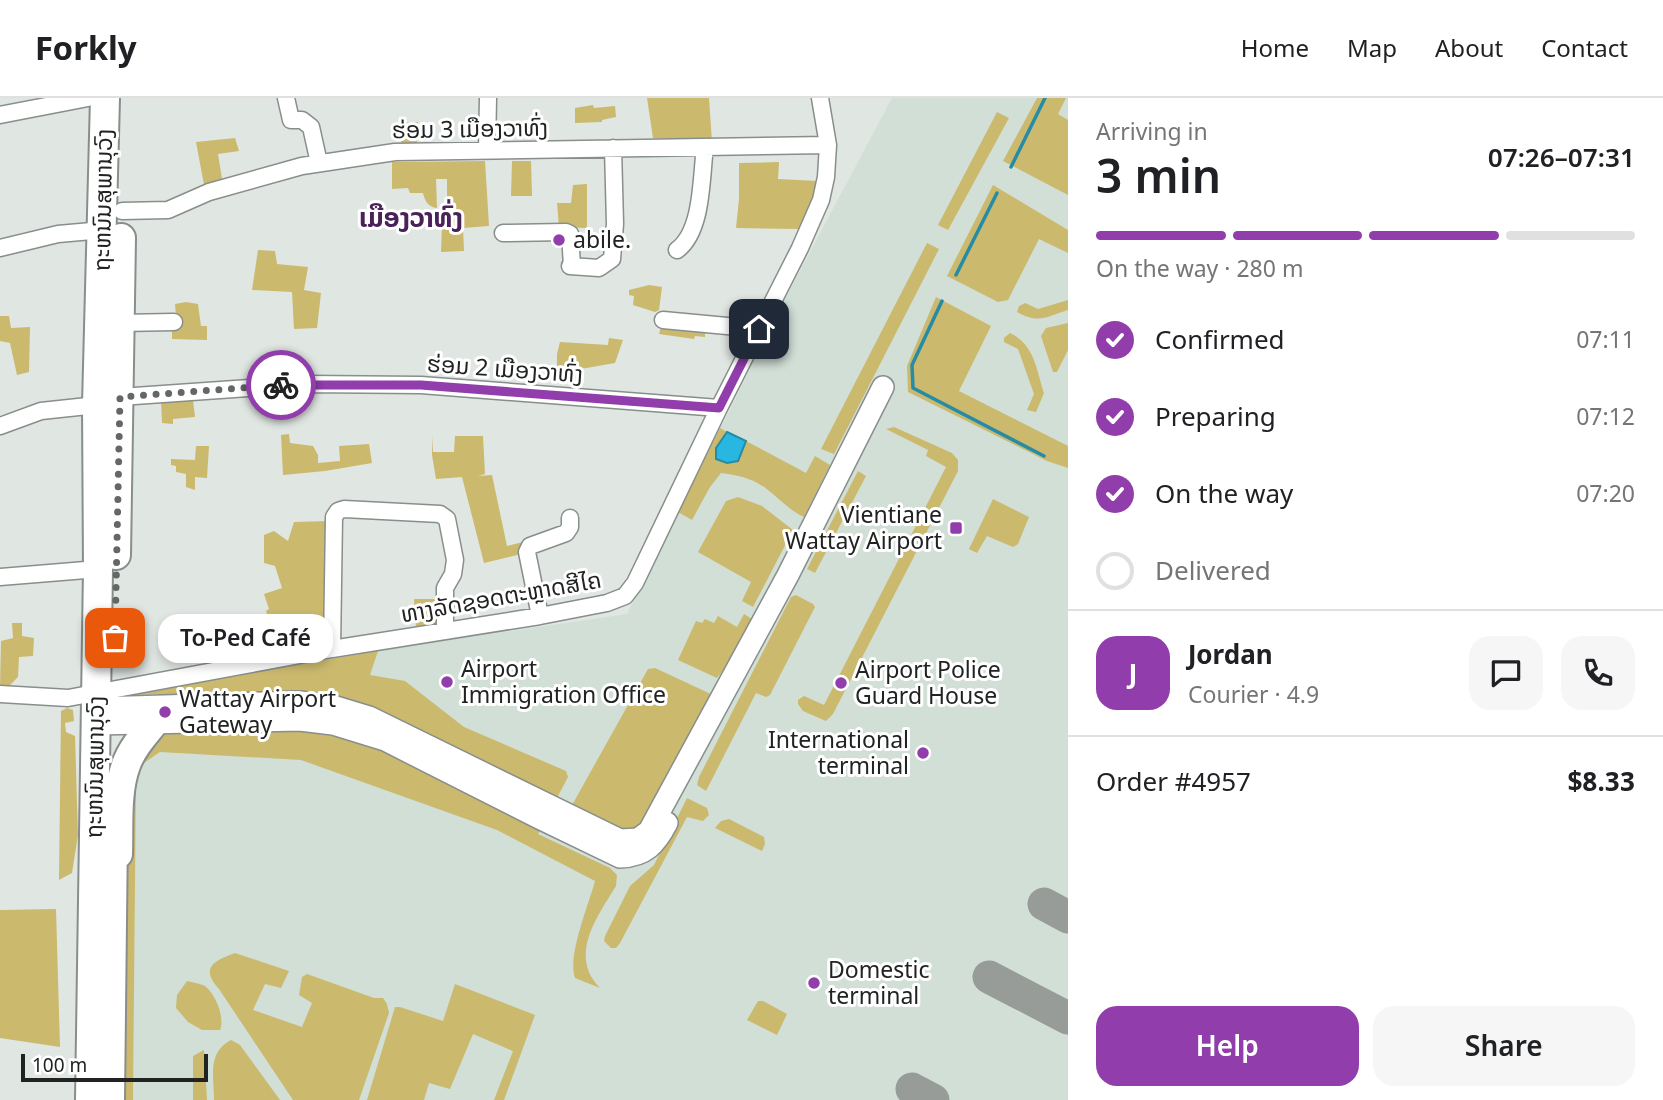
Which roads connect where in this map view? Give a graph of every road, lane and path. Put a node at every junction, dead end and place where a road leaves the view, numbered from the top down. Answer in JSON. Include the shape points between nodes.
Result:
{"nodes":[{"id":1,"x":88,"y":98,"type":"edge"},
{"id":2,"x":104,"y":98,"type":"edge"},
{"id":3,"x":122,"y":98,"type":"edge"},
{"id":4,"x":286,"y":98,"type":"edge"},
{"id":5,"x":488,"y":98,"type":"edge"},
{"id":6,"x":820,"y":98,"type":"edge"},
{"id":7,"x":0,"y":115,"type":"edge"},
{"id":8,"x":828,"y":145,"type":"junction"},
{"id":9,"x":705,"y":146,"type":"junction"},
{"id":10,"x":613,"y":148,"type":"junction"},
{"id":11,"x":487,"y":151,"type":"junction"},
{"id":12,"x":319,"y":163,"type":"junction"},
{"id":13,"x":112,"y":220,"type":"junction"},
{"id":14,"x":503,"y":233,"type":"dead end"},
{"id":15,"x":0,"y":248,"type":"edge"},
{"id":16,"x":677,"y":250,"type":"dead end"},
{"id":17,"x":663,"y":320,"type":"dead end"},
{"id":18,"x":174,"y":322,"type":"dead end"},
{"id":19,"x":120,"y":323,"type":"junction"},
{"id":20,"x":759,"y":329,"type":"junction"},
{"id":21,"x":883,"y":387,"type":"dead end"},
{"id":22,"x":109,"y":401,"type":"junction"},
{"id":23,"x":719,"y":408,"type":"junction"},
{"id":24,"x":0,"y":426,"type":"edge"},
{"id":25,"x":570,"y":518,"type":"dead end"},
{"id":26,"x":97,"y":569,"type":"junction"},
{"id":27,"x":0,"y":577,"type":"edge"},
{"id":28,"x":540,"y":616,"type":"junction"},
{"id":29,"x":445,"y":631,"type":"junction"},
{"id":30,"x":332,"y":649,"type":"junction"},
{"id":31,"x":0,"y":694,"type":"edge"},
{"id":32,"x":105,"y":707,"type":"junction"},
{"id":33,"x":279,"y":712,"type":"junction"},
{"id":34,"x":153,"y":724,"type":"junction"},
{"id":35,"x":113,"y":905,"type":"junction"},
{"id":36,"x":90,"y":1100,"type":"edge"},
{"id":37,"x":110,"y":1100,"type":"edge"}],
"edges":[{"from":1,"to":7,"type":"street"},
{"from":2,"to":13,"type":"highway","name":"ຖະຫນົນສຸພານຸວົງ"},
{"from":3,"to":13,"type":"highway","name":"ຖະຫນົນສຸພານຸວົງ"},
{"from":4,"to":12,"type":"street","via":[[291,120],[302,120],[311,127]]},
{"from":5,"to":11,"type":"street"},
{"from":6,"to":8,"type":"street","name":"ທາງລັດຊອດຕະຫຼາດສີໄຄ"},
{"from":8,"to":9,"type":"street","name":"ຮ່ອມ 3 ເມືອງວາທົ່ງ"},
{"from":8,"to":20,"type":"street","name":"ທາງລັດຊອດຕະຫຼາດສີໄຄ","via":[[821,200]]},
{"from":9,"to":10,"type":"street","name":"ຮ່ອມ 3 ເມືອງວາທົ່ງ"},
{"from":9,"to":16,"type":"street","via":[[693,230],[688,243]]},
{"from":10,"to":11,"type":"street","name":"ຮ່ອມ 3 ເມືອງວາທົ່ງ"},
{"from":10,"to":14,"type":"street","via":[[612,259],[599,268],[571,266],[570,234],[566,232]]},
{"from":11,"to":12,"type":"street","name":"ຮ່ອມ 3 ເມືອງວາທົ່ງ","via":[[395,152]]},
{"from":12,"to":13,"type":"street","name":"ຮ່ອມ 3 ເມືອງວາທົ່ງ","via":[[209,192],[168,210]]},
{"from":13,"to":15,"type":"street","name":"ຮ່ອມ 3 ເມືອງວາທົ່ງ"},
{"from":13,"to":19,"type":"highway","name":"ຖະຫນົນສຸພານຸວົງ"},
{"from":13,"to":22,"type":"highway","name":"ຖະຫນົນສຸພານຸວົງ"},
{"from":17,"to":20,"type":"street"},
{"from":18,"to":19,"type":"street"},
{"from":19,"to":22,"type":"highway","name":"ຖະຫນົນສຸພານຸວົງ"},
{"from":20,"to":23,"type":"street","name":"ທາງລັດຊອດຕະຫຼາດສີໄຄ"},
{"from":21,"to":33,"type":"street","via":[[788,575],[649,831],[638,839],[620,840],[559,818],[397,738],[369,717],[336,707]]},
{"from":22,"to":23,"type":"street","name":"ຮ່ອມ 2 ເມືອງວາທົ່ງ","via":[[306,384],[421,385]]},
{"from":22,"to":24,"type":"street","name":"ຮ່ອມ 2 ເມືອງວາທົ່ງ","via":[[41,411]]},
{"from":22,"to":26,"type":"highway","name":"ຖະຫນົນສຸພານຸວົງ"},
{"from":22,"to":32,"type":"highway","name":"ຖະຫນົນສຸພານຸວົງ"},
{"from":23,"to":28,"type":"street","name":"ທາງລັດຊອດຕະຫຼາດສີໄຄ","via":[[625,596]]},
{"from":25,"to":28,"type":"street","via":[[566,533],[530,546],[527,552]]},
{"from":26,"to":27,"type":"street"},
{"from":26,"to":32,"type":"highway","name":"ຖະຫນົນສຸພານຸວົງ"},
{"from":28,"to":29,"type":"street","name":"ທາງລັດຊອດຕະຫຼາດສີໄຄ"},
{"from":29,"to":30,"type":"street","name":"ທາງລັດຊອດຕະຫຼາດສີໄຄ"},
{"from":29,"to":30,"type":"street","via":[[446,588],[455,560],[447,519],[440,514],[344,509],[334,517]]},
{"from":30,"to":32,"type":"street","name":"ທາງລັດຊອດຕະຫຼາດສີໄຄ"},
{"from":31,"to":32,"type":"street","name":"ທາງລັດຊອດຕະຫຼາດສີໄຄ","via":[[68,698]]},
{"from":32,"to":33,"type":"street"},
{"from":32,"to":34,"type":"street"},
{"from":32,"to":35,"type":"highway","name":"ຖະຫນົນສຸພານຸວົງ"},
{"from":32,"to":36,"type":"highway","name":"ຖະຫນົນສຸພານຸວົງ"},
{"from":33,"to":34,"type":"street"},
{"from":34,"to":35,"type":"highway","via":[[125,765]]},
{"from":35,"to":37,"type":"highway","name":"ຖະຫນົນສຸພານຸວົງ"}]}
